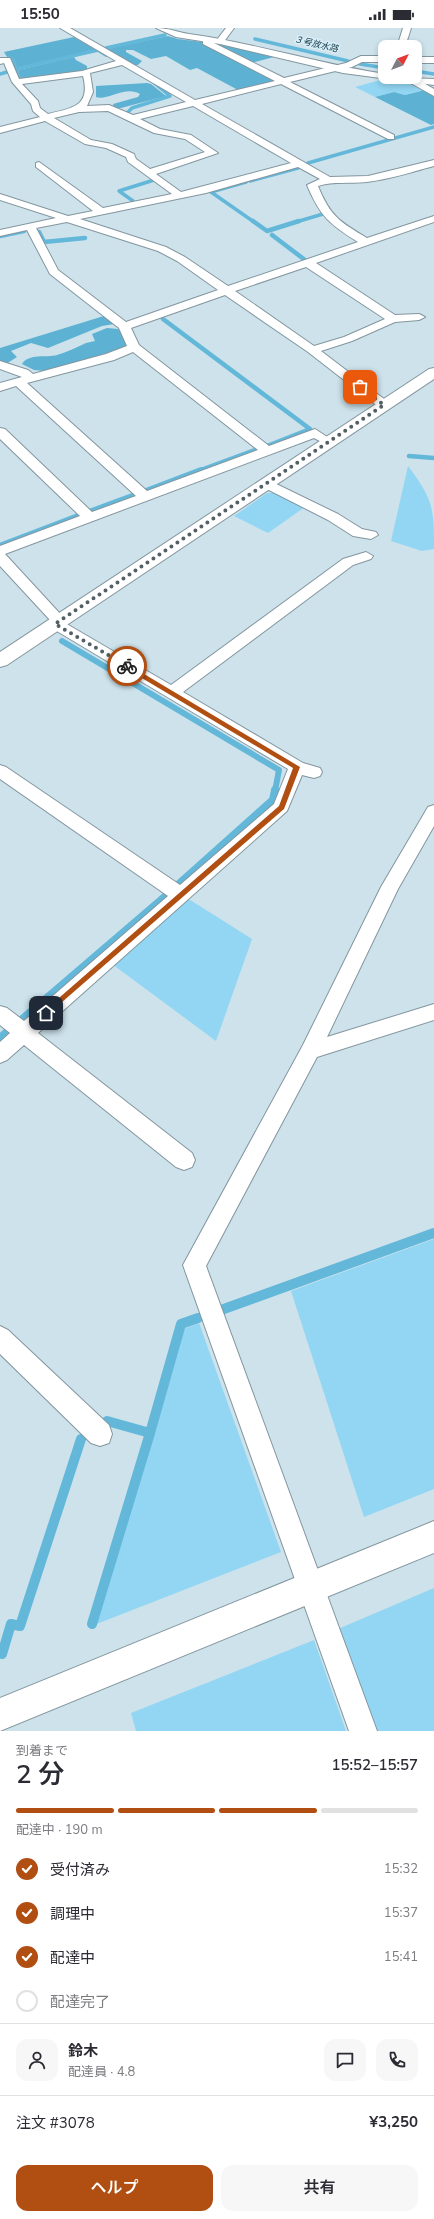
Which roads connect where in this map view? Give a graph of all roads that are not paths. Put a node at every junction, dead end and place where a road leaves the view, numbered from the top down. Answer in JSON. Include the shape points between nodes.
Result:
{"nodes":[{"id":1,"x":64,"y":28,"type":"edge"},
{"id":2,"x":161,"y":28,"type":"edge"},
{"id":3,"x":230,"y":28,"type":"edge"},
{"id":4,"x":407,"y":28,"type":"edge"},
{"id":5,"x":209,"y":40,"type":"junction"},
{"id":6,"x":403,"y":40,"type":"edge"},
{"id":7,"x":220,"y":41,"type":"junction"},
{"id":8,"x":1,"y":52,"type":"dead end"},
{"id":9,"x":378,"y":59,"type":"edge"},
{"id":10,"x":422,"y":60,"type":"edge"},
{"id":11,"x":434,"y":60,"type":"edge"},
{"id":12,"x":4,"y":61,"type":"edge"},
{"id":13,"x":124,"y":62,"type":"junction"},
{"id":14,"x":333,"y":68,"type":"junction"},
{"id":15,"x":86,"y":73,"type":"junction"},
{"id":16,"x":378,"y":76,"type":"edge"},
{"id":17,"x":422,"y":80,"type":"edge"},
{"id":18,"x":281,"y":81,"type":"junction"},
{"id":19,"x":16,"y":82,"type":"junction"},
{"id":20,"x":434,"y":82,"type":"edge"},
{"id":21,"x":419,"y":84,"type":"edge"},
{"id":22,"x":434,"y":93,"type":"edge"},
{"id":23,"x":194,"y":103,"type":"junction"},
{"id":24,"x":79,"y":109,"type":"junction"},
{"id":25,"x":47,"y":118,"type":"junction"},
{"id":26,"x":132,"y":118,"type":"junction"},
{"id":27,"x":1,"y":129,"type":"edge"},
{"id":28,"x":391,"y":137,"type":"dead end"},
{"id":29,"x":300,"y":163,"type":"junction"},
{"id":30,"x":434,"y":163,"type":"edge"},
{"id":31,"x":39,"y":165,"type":"dead end"},
{"id":32,"x":148,"y":173,"type":"junction"},
{"id":33,"x":328,"y":180,"type":"junction"},
{"id":34,"x":179,"y":195,"type":"junction"},
{"id":35,"x":0,"y":196,"type":"edge"},
{"id":36,"x":100,"y":211,"type":"junction"},
{"id":37,"x":66,"y":218,"type":"junction"},
{"id":38,"x":434,"y":219,"type":"edge"},
{"id":39,"x":30,"y":226,"type":"junction"},
{"id":40,"x":0,"y":233,"type":"edge"},
{"id":41,"x":366,"y":242,"type":"junction"},
{"id":42,"x":308,"y":263,"type":"junction"},
{"id":43,"x":227,"y":291,"type":"junction"},
{"id":44,"x":419,"y":317,"type":"dead end"},
{"id":45,"x":393,"y":319,"type":"junction"},
{"id":46,"x":124,"y":326,"type":"junction"},
{"id":47,"x":134,"y":347,"type":"junction"},
{"id":48,"x":312,"y":350,"type":"junction"},
{"id":49,"x":0,"y":365,"type":"edge"},
{"id":50,"x":434,"y":372,"type":"edge"},
{"id":51,"x":25,"y":380,"type":"junction"},
{"id":52,"x":0,"y":387,"type":"edge"},
{"id":53,"x":384,"y":405,"type":"junction"},
{"id":54,"x":0,"y":432,"type":"edge"},
{"id":55,"x":329,"y":442,"type":"junction"},
{"id":56,"x":267,"y":451,"type":"junction"},
{"id":57,"x":266,"y":483,"type":"junction"},
{"id":58,"x":145,"y":496,"type":"junction"},
{"id":59,"x":89,"y":518,"type":"junction"},
{"id":60,"x":371,"y":535,"type":"dead end"},
{"id":61,"x":0,"y":551,"type":"edge"},
{"id":62,"x":366,"y":556,"type":"dead end"},
{"id":63,"x":0,"y":557,"type":"edge"},
{"id":64,"x":57,"y":622,"type":"junction"},
{"id":65,"x":0,"y":660,"type":"edge"},
{"id":66,"x":171,"y":693,"type":"junction"},
{"id":67,"x":296,"y":767,"type":"junction"},
{"id":68,"x":0,"y":771,"type":"edge"},
{"id":69,"x":314,"y":772,"type":"dead end"},
{"id":70,"x":434,"y":811,"type":"edge"},
{"id":71,"x":181,"y":895,"type":"junction"},
{"id":72,"x":434,"y":1012,"type":"edge"},
{"id":73,"x":0,"y":1014,"type":"edge"},
{"id":74,"x":24,"y":1033,"type":"junction"},
{"id":75,"x":310,"y":1051,"type":"junction"},
{"id":76,"x":0,"y":1054,"type":"edge"},
{"id":77,"x":184,"y":1160,"type":"dead end"},
{"id":78,"x":0,"y":1338,"type":"edge"},
{"id":79,"x":100,"y":1434,"type":"dead end"},
{"id":80,"x":434,"y":1537,"type":"edge"},
{"id":81,"x":310,"y":1589,"type":"junction"},
{"id":82,"x":0,"y":1715,"type":"edge"},
{"id":83,"x":363,"y":1731,"type":"edge"}],
"edges":[{"from":1,"to":13,"type":"street"},
{"from":2,"to":5,"type":"street","via":[[181,36]]},
{"from":3,"to":7,"type":"street"},
{"from":4,"to":6,"type":"street"},
{"from":5,"to":7,"type":"street"},
{"from":5,"to":18,"type":"street","via":[[206,42]]},
{"from":7,"to":14,"type":"street"},
{"from":8,"to":12,"type":"street"},
{"from":9,"to":14,"type":"street","via":[[361,59],[349,65]]},
{"from":10,"to":11,"type":"street"},
{"from":12,"to":19,"type":"street"},
{"from":13,"to":15,"type":"street"},
{"from":13,"to":23,"type":"street"},
{"from":14,"to":16,"type":"street"},
{"from":14,"to":18,"type":"street"},
{"from":15,"to":19,"type":"street"},
{"from":15,"to":24,"type":"street","via":[[90,85],[88,101]]},
{"from":17,"to":20,"type":"street"},
{"from":18,"to":23,"type":"street"},
{"from":18,"to":28,"type":"street"},
{"from":19,"to":25,"type":"street","via":[[35,103],[36,109]]},
{"from":21,"to":22,"type":"street"},
{"from":23,"to":26,"type":"street"},
{"from":23,"to":29,"type":"street"},
{"from":24,"to":25,"type":"street"},
{"from":24,"to":26,"type":"street","via":[[109,108]]},
{"from":25,"to":27,"type":"street"},
{"from":25,"to":32,"type":"street","via":[[88,142],[109,146],[131,156],[131,160]]},
{"from":26,"to":32,"type":"street","via":[[157,131],[188,137],[213,153]]},
{"from":29,"to":33,"type":"street"},
{"from":29,"to":34,"type":"street","via":[[206,190]]},
{"from":30,"to":33,"type":"street","via":[[396,175]]},
{"from":31,"to":36,"type":"street"},
{"from":32,"to":34,"type":"street"},
{"from":33,"to":41,"type":"street","via":[[312,186],[324,212],[348,232]]},
{"from":34,"to":36,"type":"street"},
{"from":35,"to":37,"type":"street"},
{"from":36,"to":37,"type":"street"},
{"from":37,"to":39,"type":"street"},
{"from":37,"to":43,"type":"street","via":[[162,250],[181,259]]},
{"from":38,"to":41,"type":"street"},
{"from":39,"to":40,"type":"street"},
{"from":39,"to":46,"type":"street","via":[[54,272]]},
{"from":41,"to":42,"type":"street"},
{"from":42,"to":43,"type":"street"},
{"from":42,"to":45,"type":"street"},
{"from":43,"to":46,"type":"street"},
{"from":43,"to":48,"type":"street"},
{"from":44,"to":45,"type":"street"},
{"from":45,"to":48,"type":"street","via":[[348,339]]},
{"from":46,"to":47,"type":"street"},
{"from":47,"to":51,"type":"street","via":[[110,358]]},
{"from":47,"to":56,"type":"street"},
{"from":48,"to":53,"type":"street"},
{"from":49,"to":51,"type":"street","via":[[24,373]]},
{"from":50,"to":53,"type":"street"},
{"from":51,"to":52,"type":"street"},
{"from":51,"to":58,"type":"street"},
{"from":53,"to":55,"type":"street"},
{"from":54,"to":59,"type":"street"},
{"from":55,"to":56,"type":"street","via":[[315,433]]},
{"from":55,"to":57,"type":"street"},
{"from":56,"to":58,"type":"street"},
{"from":57,"to":60,"type":"street","via":[[333,517],[358,533]]},
{"from":57,"to":64,"type":"street"},
{"from":58,"to":59,"type":"street"},
{"from":59,"to":61,"type":"street"},
{"from":62,"to":66,"type":"street","via":[[348,562]]},
{"from":63,"to":64,"type":"street"},
{"from":64,"to":65,"type":"street"},
{"from":64,"to":66,"type":"street"},
{"from":66,"to":67,"type":"street"},
{"from":67,"to":69,"type":"street"},
{"from":67,"to":71,"type":"street","via":[[281,807]]},
{"from":68,"to":71,"type":"street"},
{"from":70,"to":75,"type":"street","via":[[390,887]]},
{"from":71,"to":74,"type":"street"},
{"from":72,"to":75,"type":"street"},
{"from":73,"to":74,"type":"street"},
{"from":74,"to":76,"type":"street"},
{"from":74,"to":77,"type":"street"},
{"from":75,"to":81,"type":"street","via":[[194,1266]]},
{"from":78,"to":79,"type":"street"},
{"from":80,"to":81,"type":"street"},
{"from":81,"to":82,"type":"street"},
{"from":81,"to":83,"type":"street"}]}
